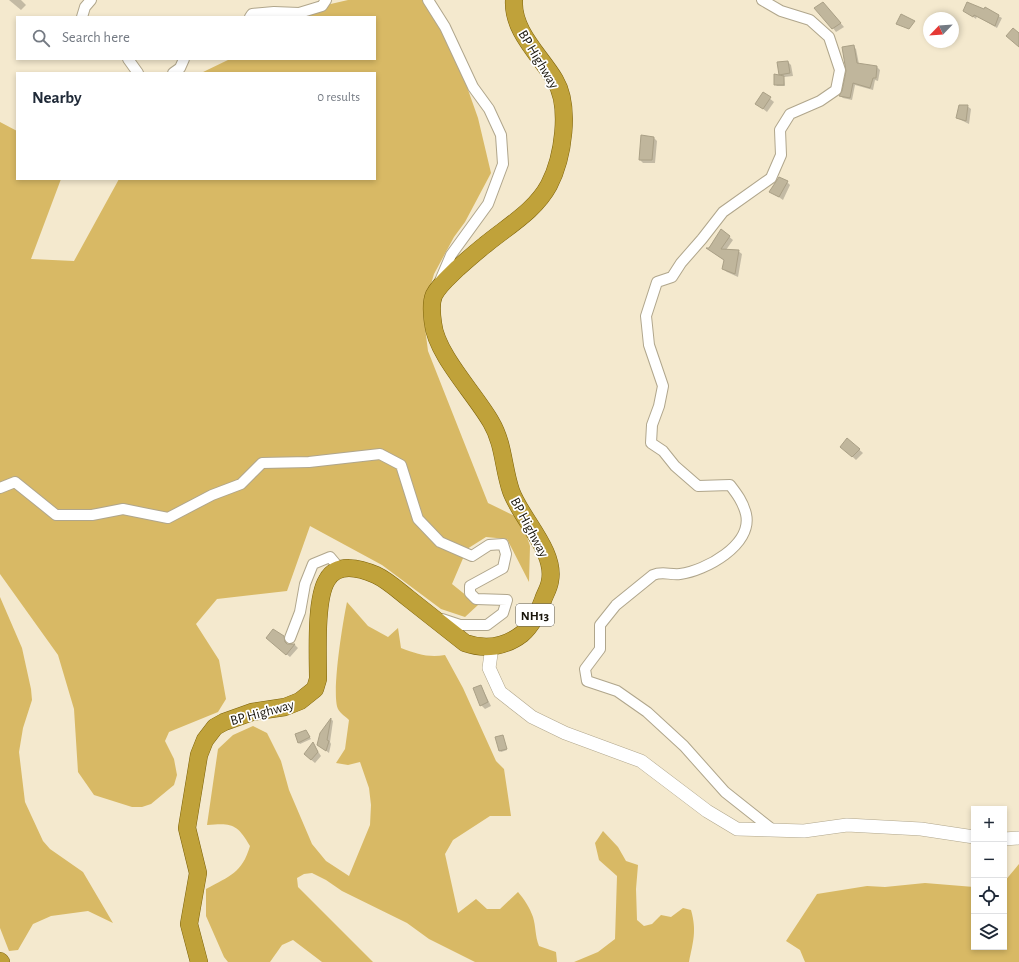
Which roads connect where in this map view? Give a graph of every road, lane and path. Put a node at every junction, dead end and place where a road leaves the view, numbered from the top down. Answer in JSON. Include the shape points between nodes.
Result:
{"nodes":[{"id":1,"x":91,"y":0,"type":"edge"},
{"id":2,"x":326,"y":0,"type":"edge"},
{"id":3,"x":428,"y":0,"type":"edge"},
{"id":4,"x":514,"y":0,"type":"edge"},
{"id":5,"x":762,"y":0,"type":"edge"},
{"id":6,"x":82,"y":16,"type":"edge"},
{"id":7,"x":251,"y":16,"type":"edge"},
{"id":8,"x":129,"y":60,"type":"edge"},
{"id":9,"x":184,"y":60,"type":"edge"},
{"id":10,"x":137,"y":72,"type":"edge"},
{"id":11,"x":174,"y":72,"type":"edge"},
{"id":12,"x":434,"y":296,"type":"junction"},
{"id":13,"x":0,"y":488,"type":"edge"},
{"id":14,"x":340,"y":569,"type":"junction"},
{"id":15,"x":430,"y":615,"type":"junction"},
{"id":16,"x":290,"y":638,"type":"dead end"},
{"id":17,"x":492,"y":647,"type":"junction"},
{"id":18,"x":773,"y":830,"type":"junction"},
{"id":19,"x":971,"y":837,"type":"edge"},
{"id":20,"x":1019,"y":838,"type":"edge"},
{"id":21,"x":1007,"y":839,"type":"edge"},
{"id":22,"x":199,"y":962,"type":"edge"}],
"edges":[{"from":1,"to":6,"type":"street"},
{"from":2,"to":7,"type":"street","via":[[322,6],[299,13],[274,12]]},
{"from":3,"to":12,"type":"street","via":[[446,27],[473,88],[489,109],[501,135],[503,164],[488,204],[451,255]]},
{"from":4,"to":12,"type":"highway","name":"BP Highway","via":[[513,10],[521,30],[556,82],[562,99],[564,125],[560,155],[549,185],[533,208],[446,279]]},
{"from":5,"to":18,"type":"street","via":[[781,11],[810,20],[829,37],[840,70],[836,90],[820,101],[790,114],[780,130],[781,155],[771,178],[723,212],[681,262],[672,277],[657,282],[646,316],[650,345],[663,386],[652,424],[651,443],[664,451],[675,466],[698,486],[730,485],[740,497],[746,515],[745,529],[739,541],[712,563],[679,574],[659,572],[652,575],[616,605],[600,625],[600,649],[585,669],[587,681],[617,692],[647,712],[684,746],[725,792]]},
{"from":8,"to":10,"type":"street"},
{"from":9,"to":11,"type":"street","via":[[180,68]]},
{"from":12,"to":17,"type":"highway","name":"BP Highway","number":"NH13","via":[[433,324],[437,338],[492,424],[500,441],[515,502],[549,562],[550,582],[541,605],[528,627],[513,640]]},
{"from":13,"to":15,"type":"street","via":[[16,482],[56,515],[92,515],[122,509],[168,518],[212,495],[241,484],[262,463],[309,462],[380,454],[401,465],[418,519],[440,542],[472,556],[489,545],[503,544],[506,554],[503,568],[470,586],[470,593],[476,599],[507,600],[503,613],[487,625],[460,626]]},
{"from":14,"to":15,"type":"highway","name":"BP Highway","number":"NH13","via":[[358,568],[377,575]]},
{"from":14,"to":16,"type":"street","via":[[330,557],[314,564],[304,584],[300,612]]},
{"from":14,"to":22,"type":"highway","name":"BP Highway","via":[[326,581],[322,595],[318,679],[315,689],[300,701],[285,707],[252,712],[224,722],[215,727],[204,740],[199,755],[187,828],[198,873],[189,924]]},
{"from":15,"to":17,"type":"highway","name":"BP Highway","number":"NH13","via":[[465,643]]},
{"from":17,"to":18,"type":"street","via":[[489,668],[500,692],[532,717],[565,733],[641,761],[707,812],[737,829]]},
{"from":18,"to":19,"type":"street","via":[[804,831],[847,825],[920,829]]},
{"from":20,"to":21,"type":"street"}]}
